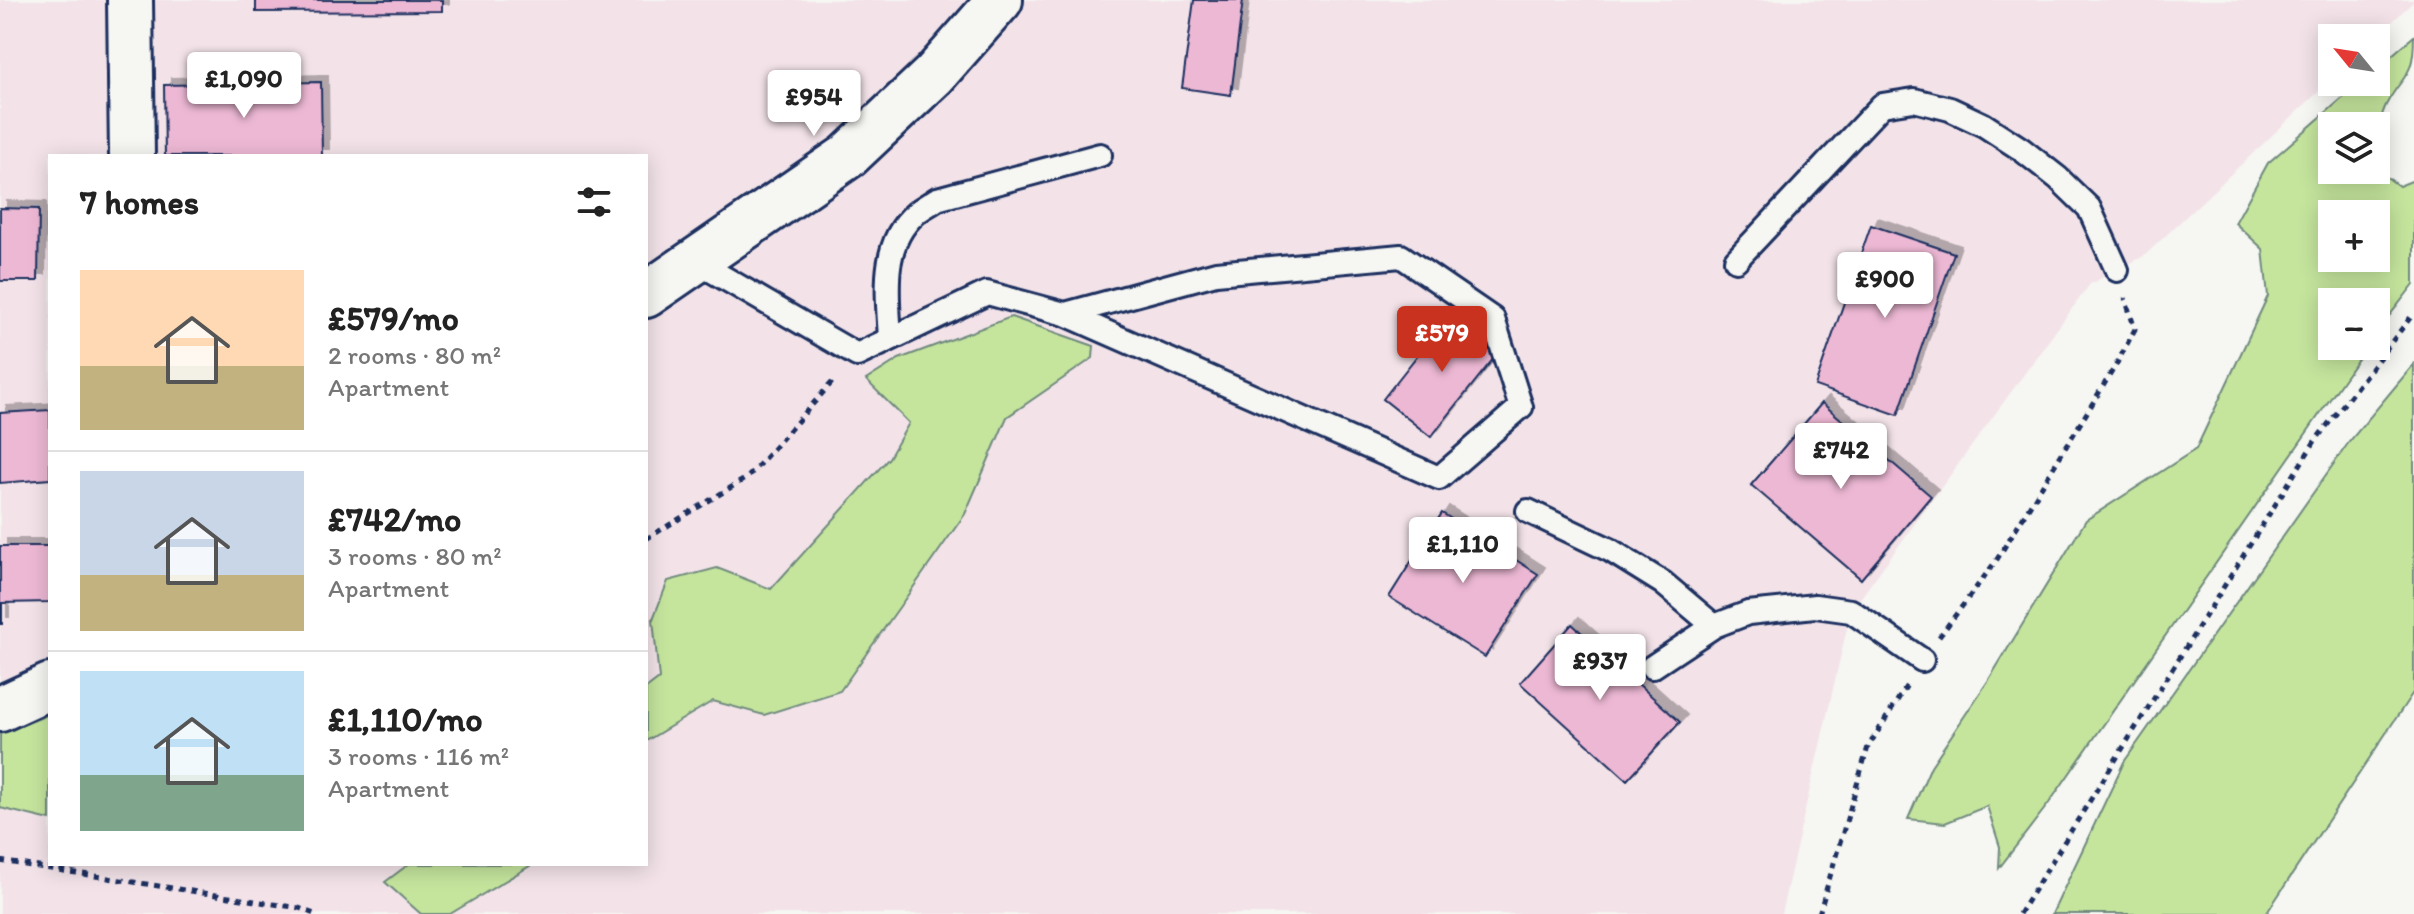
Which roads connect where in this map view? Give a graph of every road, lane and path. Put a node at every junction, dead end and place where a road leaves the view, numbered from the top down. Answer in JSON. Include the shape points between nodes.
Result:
{"nodes":[{"id":1,"x":130,"y":0,"type":"edge"},
{"id":2,"x":1000,"y":0,"type":"edge"},
{"id":3,"x":132,"y":154,"type":"edge"},
{"id":4,"x":1100,"y":155,"type":"dead end"},
{"id":5,"x":1736,"y":260,"type":"dead end"},
{"id":6,"x":695,"y":261,"type":"junction"},
{"id":7,"x":2117,"y":270,"type":"joint"},
{"id":8,"x":648,"y":294,"type":"edge"},
{"id":9,"x":2414,"y":313,"type":"edge"},
{"id":10,"x":1065,"y":314,"type":"junction"},
{"id":11,"x":890,"y":339,"type":"junction"},
{"id":12,"x":857,"y":355,"type":"junction"},
{"id":13,"x":1528,"y":511,"type":"dead end"},
{"id":14,"x":648,"y":538,"type":"edge"},
{"id":15,"x":1714,"y":626,"type":"junction"},
{"id":16,"x":1922,"y":660,"type":"junction"},
{"id":17,"x":1652,"y":667,"type":"dead end"},
{"id":18,"x":48,"y":687,"type":"edge"},
{"id":19,"x":0,"y":709,"type":"edge"},
{"id":20,"x":0,"y":861,"type":"edge"},
{"id":21,"x":314,"y":914,"type":"edge"},
{"id":22,"x":1819,"y":914,"type":"edge"},
{"id":23,"x":2019,"y":914,"type":"edge"}],
"edges":[{"from":1,"to":3,"type":"street"},
{"from":2,"to":6,"type":"street","via":[[934,75],[848,156]]},
{"from":4,"to":11,"type":"lane","via":[[937,199],[914,215],[897,237],[890,258]]},
{"from":5,"to":7,"type":"lane","via":[[1882,105],[1914,100],[1984,125],[2058,178],[2089,208]]},
{"from":6,"to":8,"type":"street"},
{"from":6,"to":12,"type":"lane"},
{"from":7,"to":16,"type":"path","via":[[2135,329],[1996,561]]},
{"from":9,"to":23,"type":"path","via":[[2315,441]]},
{"from":10,"to":10,"type":"lane","via":[[1439,478],[1521,407],[1493,319],[1401,256],[1216,273]]},
{"from":10,"to":11,"type":"lane","via":[[987,293]]},
{"from":11,"to":12,"type":"lane"},
{"from":12,"to":14,"type":"path","via":[[748,477]]},
{"from":13,"to":15,"type":"lane","via":[[1610,550],[1663,583]]},
{"from":15,"to":16,"type":"lane","via":[[1748,613],[1815,606],[1851,611]]},
{"from":15,"to":17,"type":"lane"},
{"from":16,"to":22,"type":"path","via":[[1868,747]]},
{"from":18,"to":19,"type":"street"},
{"from":20,"to":21,"type":"path"}]}
